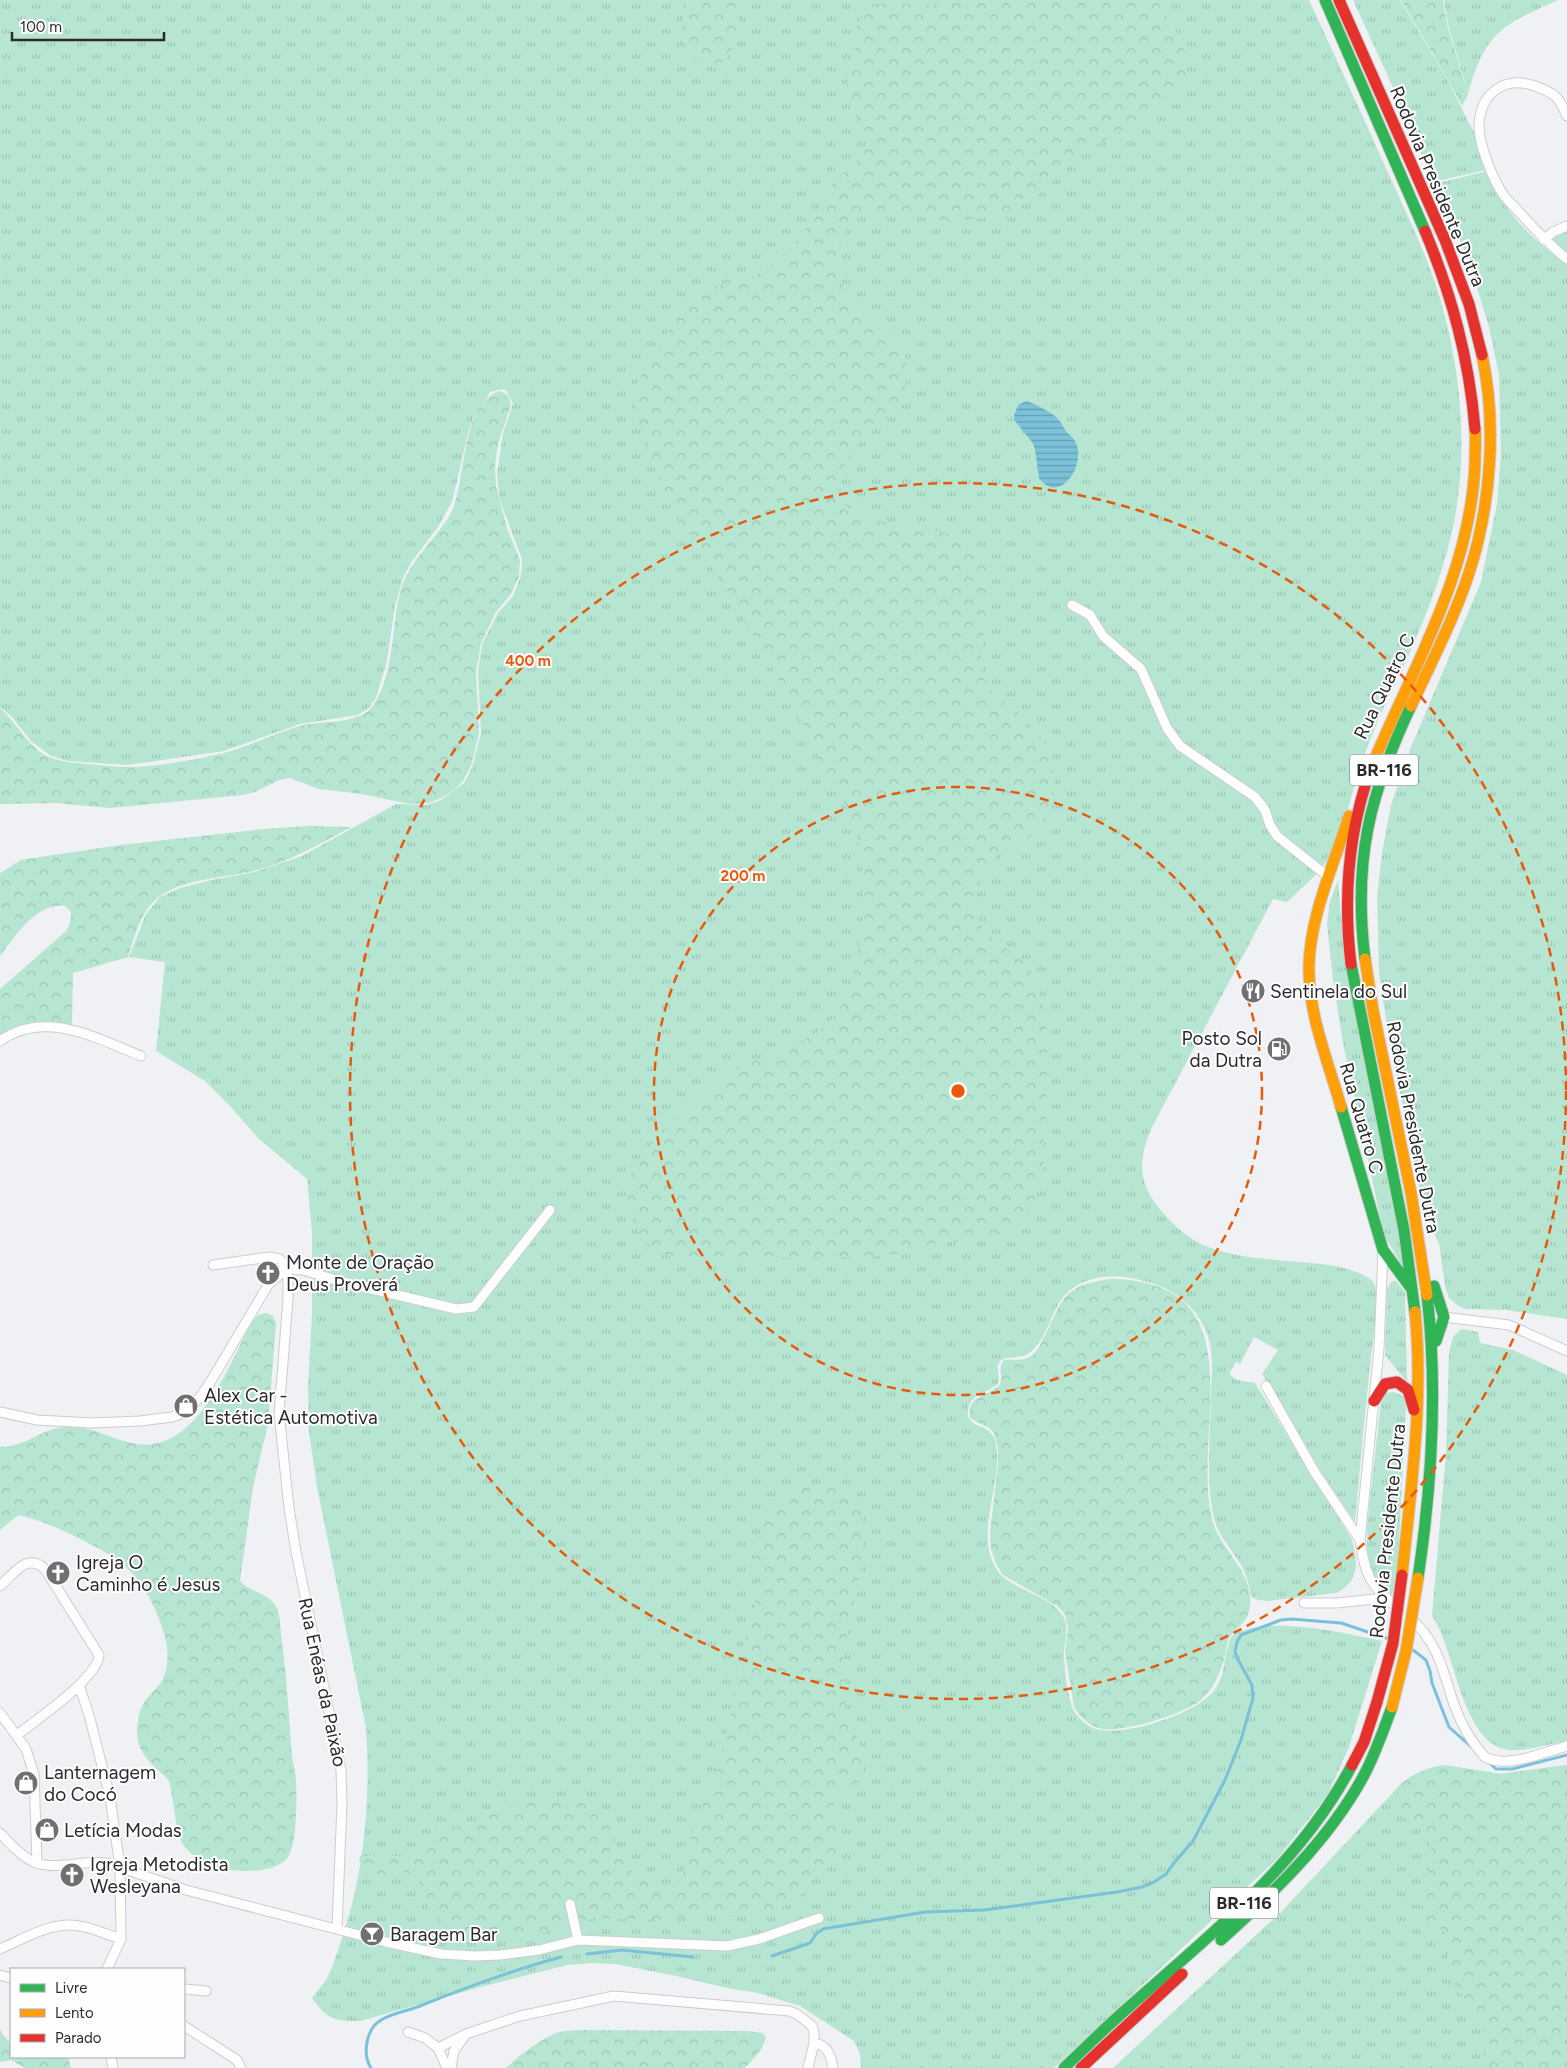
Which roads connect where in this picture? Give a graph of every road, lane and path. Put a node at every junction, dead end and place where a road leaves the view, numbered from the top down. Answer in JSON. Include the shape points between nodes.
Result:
{"nodes":[{"id":1,"x":1325,"y":0,"type":"edge"},
{"id":2,"x":1339,"y":0,"type":"edge"},
{"id":3,"x":1567,"y":116,"type":"edge"},
{"id":4,"x":1567,"y":226,"type":"edge"},
{"id":5,"x":1544,"y":240,"type":"junction"},
{"id":6,"x":1567,"y":259,"type":"edge"},
{"id":7,"x":1072,"y":605,"type":"dead end"},
{"id":8,"x":1441,"y":608,"type":"junction"},
{"id":9,"x":1326,"y":875,"type":"dead end"},
{"id":10,"x":0,"y":1041,"type":"edge"},
{"id":11,"x":141,"y":1056,"type":"dead end"},
{"id":12,"x":550,"y":1210,"type":"dead end"},
{"id":13,"x":1417,"y":1229,"type":"junction"},
{"id":14,"x":1383,"y":1250,"type":"junction"},
{"id":15,"x":213,"y":1265,"type":"dead end"},
{"id":16,"x":286,"y":1269,"type":"junction"},
{"id":17,"x":1413,"y":1291,"type":"junction"},
{"id":18,"x":1444,"y":1317,"type":"junction"},
{"id":19,"x":1567,"y":1351,"type":"edge"},
{"id":20,"x":1433,"y":1358,"type":"junction"},
{"id":21,"x":1266,"y":1386,"type":"dead end"},
{"id":22,"x":1374,"y":1401,"type":"junction"},
{"id":23,"x":0,"y":1412,"type":"edge"},
{"id":24,"x":1417,"y":1430,"type":"junction"},
{"id":25,"x":1360,"y":1540,"type":"junction"},
{"id":26,"x":0,"y":1586,"type":"edge"},
{"id":27,"x":1385,"y":1598,"type":"junction"},
{"id":28,"x":1304,"y":1603,"type":"dead end"},
{"id":29,"x":79,"y":1686,"type":"junction"},
{"id":30,"x":0,"y":1714,"type":"edge"},
{"id":31,"x":17,"y":1735,"type":"junction"},
{"id":32,"x":1567,"y":1746,"type":"edge"},
{"id":33,"x":0,"y":1833,"type":"edge"},
{"id":34,"x":37,"y":1863,"type":"junction"},
{"id":35,"x":120,"y":1867,"type":"junction"},
{"id":36,"x":570,"y":1904,"type":"dead end"},
{"id":37,"x":819,"y":1918,"type":"dead end"},
{"id":38,"x":337,"y":1929,"type":"junction"},
{"id":39,"x":121,"y":1939,"type":"junction"},
{"id":40,"x":578,"y":1940,"type":"junction"},
{"id":41,"x":0,"y":1949,"type":"edge"},
{"id":42,"x":107,"y":1968,"type":"edge"},
{"id":43,"x":185,"y":1989,"type":"edge"},
{"id":44,"x":206,"y":1991,"type":"dead end"},
{"id":45,"x":185,"y":2027,"type":"edge"},
{"id":46,"x":408,"y":2032,"type":"dead end"},
{"id":47,"x":466,"y":2034,"type":"junction"},
{"id":48,"x":814,"y":2043,"type":"junction"},
{"id":49,"x":438,"y":2048,"type":"junction"},
{"id":50,"x":1099,"y":2051,"type":"junction"},
{"id":51,"x":241,"y":2068,"type":"edge"},
{"id":52,"x":449,"y":2068,"type":"edge"},
{"id":53,"x":808,"y":2068,"type":"edge"},
{"id":54,"x":834,"y":2068,"type":"edge"},
{"id":55,"x":1064,"y":2068,"type":"edge"},
{"id":56,"x":1082,"y":2068,"type":"edge"},
{"id":57,"x":1087,"y":2068,"type":"edge"}],
"edges":[{"from":1,"to":8,"type":"main road","name":"Rodovia Presidente Dutra","number":"BR-116","via":[[1435,252],[1465,348],[1474,413],[1474,479],[1461,546]]},
{"from":2,"to":13,"type":"main road","name":"Rodovia Presidente Dutra","number":"BR-116","via":[[1450,251],[1475,328],[1488,402],[1486,491],[1466,582],[1384,769],[1368,820],[1362,870],[1361,918],[1365,960]]},
{"from":3,"to":5,"type":"street","via":[[1555,96],[1546,90],[1508,83],[1494,90],[1479,122],[1482,145],[1503,195]]},
{"from":4,"to":5,"type":"street"},
{"from":5,"to":6,"type":"street"},
{"from":7,"to":9,"type":"street","via":[[1090,615],[1102,636],[1141,669],[1167,728],[1180,746],[1255,798],[1265,810],[1277,836]]},
{"from":8,"to":14,"type":"main road","name":"Rua Quatro C","via":[[1361,779],[1325,890],[1309,962],[1314,1015]]},
{"from":8,"to":17,"type":"main road","name":"Rodovia Presidente Dutra","number":"BR-116","via":[[1362,794],[1355,819],[1347,891],[1347,928],[1354,984]]},
{"from":10,"to":11,"type":"street","via":[[28,1028],[60,1027],[80,1031]]},
{"from":12,"to":16,"type":"street","via":[[474,1307],[464,1310],[303,1270]]},
{"from":13,"to":18,"type":"main road"},
{"from":13,"to":20,"type":"main road","name":"Rodovia Presidente Dutra","number":"BR-116"},
{"from":14,"to":17,"type":"main road"},
{"from":14,"to":22,"type":"street","name":"Rua Quatro C","via":[[1380,1348]]},
{"from":15,"to":16,"type":"street","via":[[269,1257],[280,1259]]},
{"from":16,"to":23,"type":"street","via":[[268,1285],[212,1381],[186,1412],[140,1421],[92,1423],[38,1420]]},
{"from":16,"to":38,"type":"street","name":"Rua Enéas da Paixão","via":[[288,1299],[279,1413],[296,1552],[342,1770]]},
{"from":17,"to":24,"type":"main road","name":"Rodovia Presidente Dutra","number":"BR-116"},
{"from":18,"to":19,"type":"street","via":[[1509,1325]]},
{"from":18,"to":20,"type":"main road"},
{"from":20,"to":50,"type":"main road","name":"Rodovia Presidente Dutra","number":"BR-116","bridge":true,"via":[[1427,1525],[1406,1651],[1392,1707],[1358,1786],[1329,1828],[1264,1901]]},
{"from":21,"to":25,"type":"street","via":[[1314,1471]]},
{"from":22,"to":24,"type":"main road","via":[[1384,1385],[1393,1381],[1400,1384],[1408,1390],[1411,1398]]},
{"from":22,"to":25,"type":"street","name":"Rua Quatro C"},
{"from":24,"to":55,"type":"main road","name":"Rodovia Presidente Dutra","number":"BR-116","bridge":true,"via":[[1393,1643],[1364,1740],[1348,1773],[1312,1828],[1282,1864],[1214,1932]]},
{"from":25,"to":27,"type":"street","name":"Rua Quatro C","via":[[1368,1577]]},
{"from":26,"to":29,"type":"street","via":[[26,1563],[40,1564],[45,1569],[99,1652],[96,1667]]},
{"from":27,"to":28,"type":"street"},
{"from":27,"to":32,"type":"street","name":"Rua Quatro C","via":[[1426,1635],[1439,1658],[1461,1721],[1479,1750],[1490,1760],[1503,1762]]},
{"from":29,"to":31,"type":"street"},
{"from":29,"to":35,"type":"street","via":[[110,1797]]},
{"from":30,"to":31,"type":"street"},
{"from":31,"to":34,"type":"street","via":[[34,1774]]},
{"from":33,"to":34,"type":"street"},
{"from":34,"to":35,"type":"street","via":[[97,1861]]},
{"from":35,"to":38,"type":"street","via":[[186,1890]]},
{"from":35,"to":39,"type":"street"},
{"from":36,"to":40,"type":"street"},
{"from":37,"to":40,"type":"street","via":[[728,1946]]},
{"from":38,"to":40,"type":"street","via":[[432,1952],[475,1956],[539,1950]]},
{"from":39,"to":41,"type":"street","via":[[67,1925]]},
{"from":39,"to":42,"type":"street"},
{"from":43,"to":44,"type":"street"},
{"from":45,"to":51,"type":"street","via":[[237,2060]]},
{"from":46,"to":49,"type":"street"},
{"from":47,"to":48,"type":"street","via":[[520,2016],[604,1997],[629,1997],[789,2011],[812,2026]]},
{"from":47,"to":49,"type":"street"},
{"from":47,"to":52,"type":"street","via":[[454,2051]]},
{"from":48,"to":53,"type":"street"},
{"from":48,"to":54,"type":"street","via":[[827,2049]]},
{"from":49,"to":52,"type":"street"},
{"from":50,"to":56,"type":"main road","name":"Rodovia Presidente Dutra","number":"BR-116"},
{"from":50,"to":57,"type":"main road"}]}
